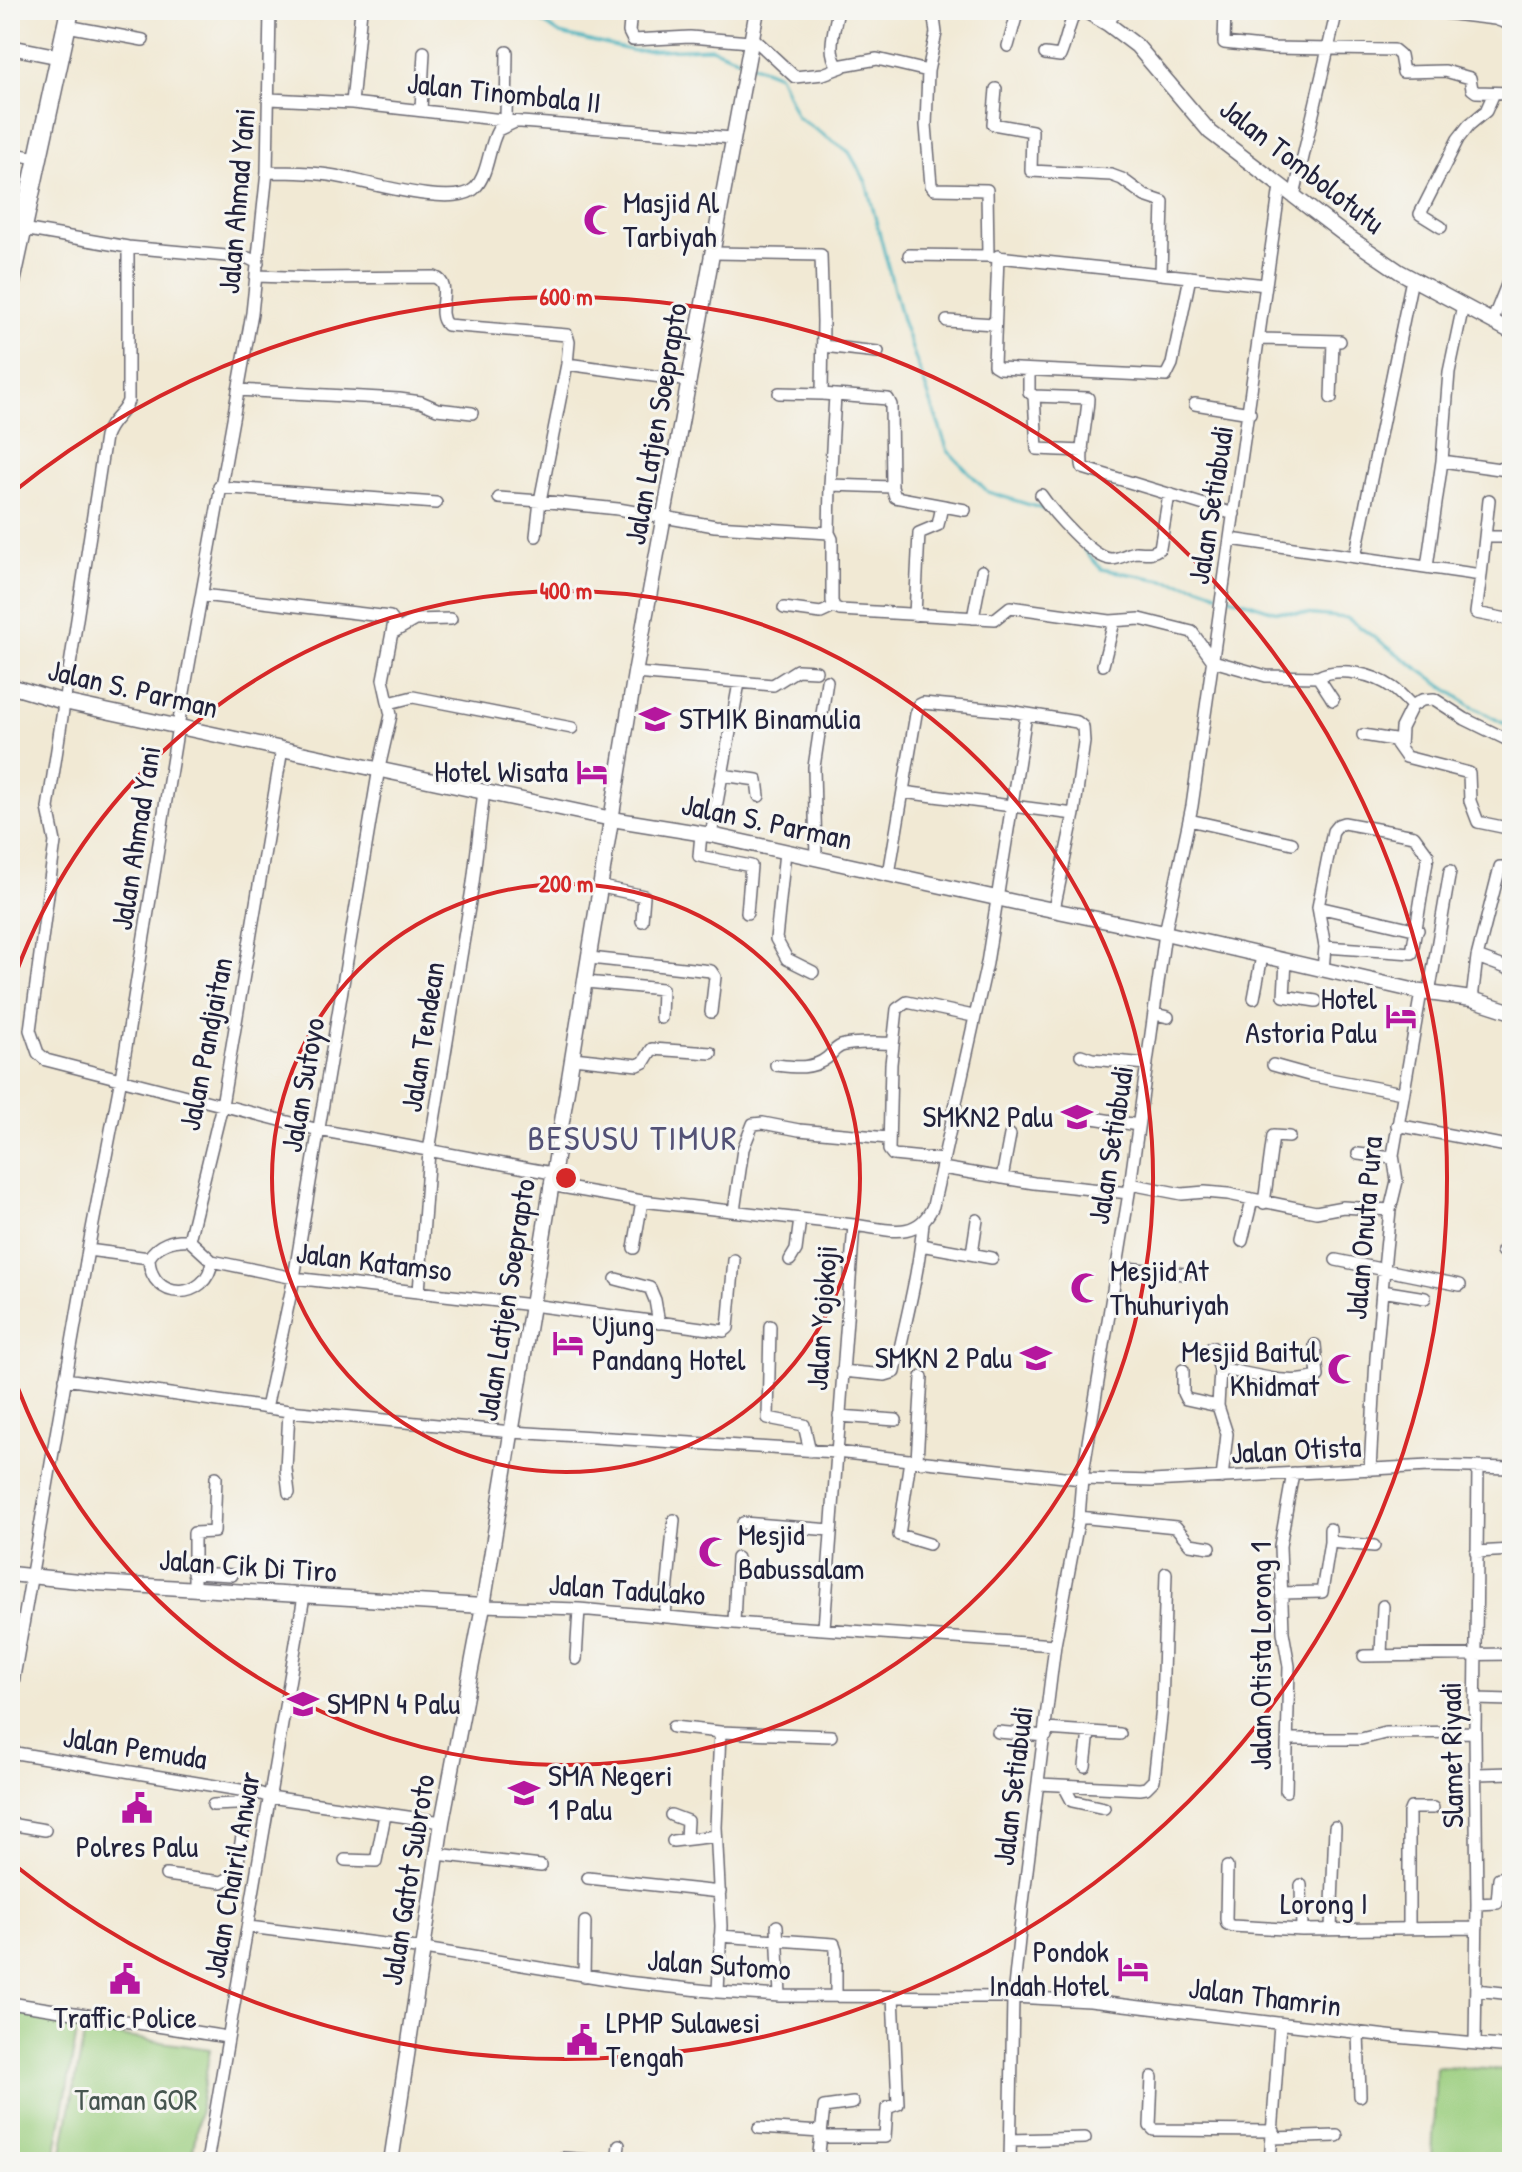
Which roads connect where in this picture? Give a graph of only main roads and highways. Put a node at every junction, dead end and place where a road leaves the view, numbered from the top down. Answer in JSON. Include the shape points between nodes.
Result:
{"nodes":[{"id":1,"x":69,"y":18,"type":"edge"},
{"id":2,"x":10,"y":287,"type":"edge"}],
"edges":[{"from":1,"to":2,"type":"highway"}]}
